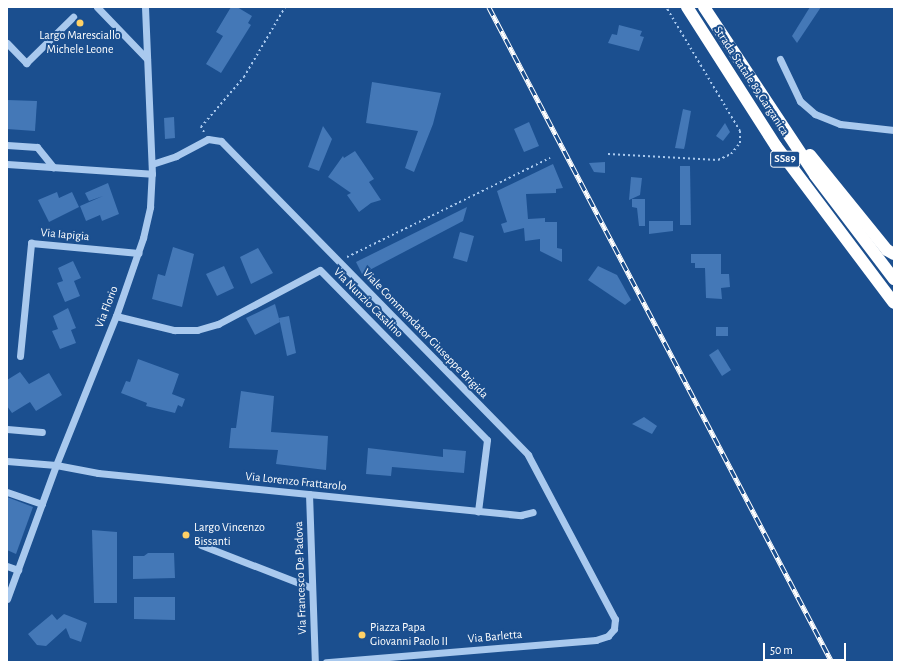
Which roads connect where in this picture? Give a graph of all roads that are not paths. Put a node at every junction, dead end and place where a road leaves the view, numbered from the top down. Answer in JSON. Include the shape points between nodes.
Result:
{"nodes":[{"id":1,"x":97,"y":7,"type":"edge"},
{"id":2,"x":145,"y":7,"type":"edge"},
{"id":3,"x":687,"y":7,"type":"edge"},
{"id":4,"x":704,"y":7,"type":"edge"},
{"id":5,"x":73,"y":17,"type":"dead end"},
{"id":6,"x":7,"y":43,"type":"edge"},
{"id":7,"x":147,"y":59,"type":"junction"},
{"id":8,"x":780,"y":59,"type":"dead end"},
{"id":9,"x":757,"y":90,"type":"junction"},
{"id":10,"x":894,"y":130,"type":"edge"},
{"id":11,"x":7,"y":145,"type":"edge"},
{"id":12,"x":7,"y":164,"type":"edge"},
{"id":13,"x":152,"y":164,"type":"junction"},
{"id":14,"x":53,"y":168,"type":"junction"},
{"id":15,"x":152,"y":174,"type":"junction"},
{"id":16,"x":139,"y":253,"type":"junction"},
{"id":17,"x":894,"y":254,"type":"edge"},
{"id":18,"x":894,"y":279,"type":"edge"},
{"id":19,"x":894,"y":303,"type":"edge"},
{"id":20,"x":116,"y":316,"type":"junction"},
{"id":21,"x":20,"y":356,"type":"dead end"},
{"id":22,"x":7,"y":429,"type":"edge"},
{"id":23,"x":42,"y":432,"type":"dead end"},
{"id":24,"x":7,"y":461,"type":"edge"},
{"id":25,"x":56,"y":465,"type":"junction"},
{"id":26,"x":7,"y":492,"type":"edge"},
{"id":27,"x":309,"y":494,"type":"junction"},
{"id":28,"x":42,"y":504,"type":"junction"},
{"id":29,"x":478,"y":511,"type":"junction"},
{"id":30,"x":534,"y":512,"type":"dead end"},
{"id":31,"x":201,"y":545,"type":"dead end"},
{"id":32,"x":7,"y":566,"type":"edge"},
{"id":33,"x":18,"y":570,"type":"junction"},
{"id":34,"x":312,"y":588,"type":"junction"},
{"id":35,"x":7,"y":599,"type":"edge"},
{"id":36,"x":614,"y":629,"type":"joint"},
{"id":37,"x":315,"y":662,"type":"edge"},
{"id":38,"x":326,"y":662,"type":"edge"}],
"edges":[{"from":1,"to":7,"type":"street"},
{"from":2,"to":7,"type":"street","name":"Via Florio"},
{"from":3,"to":19,"type":"highway","name":"Strada Statale 89 Garganica","number":"SS89","via":[[776,146]]},
{"from":4,"to":9,"type":"highway","name":"Strada Statale 89 Garganica","number":"SS89"},
{"from":5,"to":6,"type":"street","via":[[26,63]]},
{"from":7,"to":13,"type":"street","name":"Via Florio"},
{"from":8,"to":10,"type":"street","via":[[800,101],[815,114],[840,124]]},
{"from":9,"to":17,"type":"highway","via":[[887,250]]},
{"from":9,"to":18,"type":"highway","name":"Strada Statale 89 Garganica","number":"SS89","via":[[815,175]]},
{"from":11,"to":14,"type":"street","via":[[37,147]]},
{"from":12,"to":14,"type":"street"},
{"from":13,"to":15,"type":"street","name":"Via Florio"},
{"from":13,"to":36,"type":"street","name":"Viale Commendator Giuseppe Brigida","via":[[176,156],[208,139],[221,141],[528,455],[615,619]]},
{"from":14,"to":15,"type":"street"},
{"from":15,"to":16,"type":"street","name":"Via Florio","via":[[150,207]]},
{"from":16,"to":20,"type":"street","name":"Via Florio"},
{"from":16,"to":21,"type":"street","name":"Via Iapigia","via":[[31,244]]},
{"from":20,"to":25,"type":"street","name":"Via Florio"},
{"from":20,"to":29,"type":"street","name":"Via Nunzio Casalino","via":[[174,330],[197,330],[218,324],[320,270],[487,440]]},
{"from":22,"to":23,"type":"street"},
{"from":24,"to":25,"type":"street","name":"Via Lorenzo Frattarolo"},
{"from":25,"to":27,"type":"street","name":"Via Lorenzo Frattarolo","via":[[98,473]]},
{"from":25,"to":28,"type":"street","name":"Via Florio"},
{"from":26,"to":28,"type":"street"},
{"from":27,"to":29,"type":"street","name":"Via Lorenzo Frattarolo"},
{"from":27,"to":34,"type":"street","name":"Via Francesco De Padova"},
{"from":28,"to":33,"type":"street","name":"Via Florio"},
{"from":29,"to":30,"type":"street","name":"Via Lorenzo Frattarolo","via":[[521,515]]},
{"from":31,"to":34,"type":"street"},
{"from":32,"to":33,"type":"street"},
{"from":33,"to":35,"type":"street","name":"Via Florio"},
{"from":34,"to":37,"type":"street","name":"Via Francesco De Padova"},
{"from":36,"to":38,"type":"street","name":"Via Barletta","via":[[608,636],[596,640]]}]}
